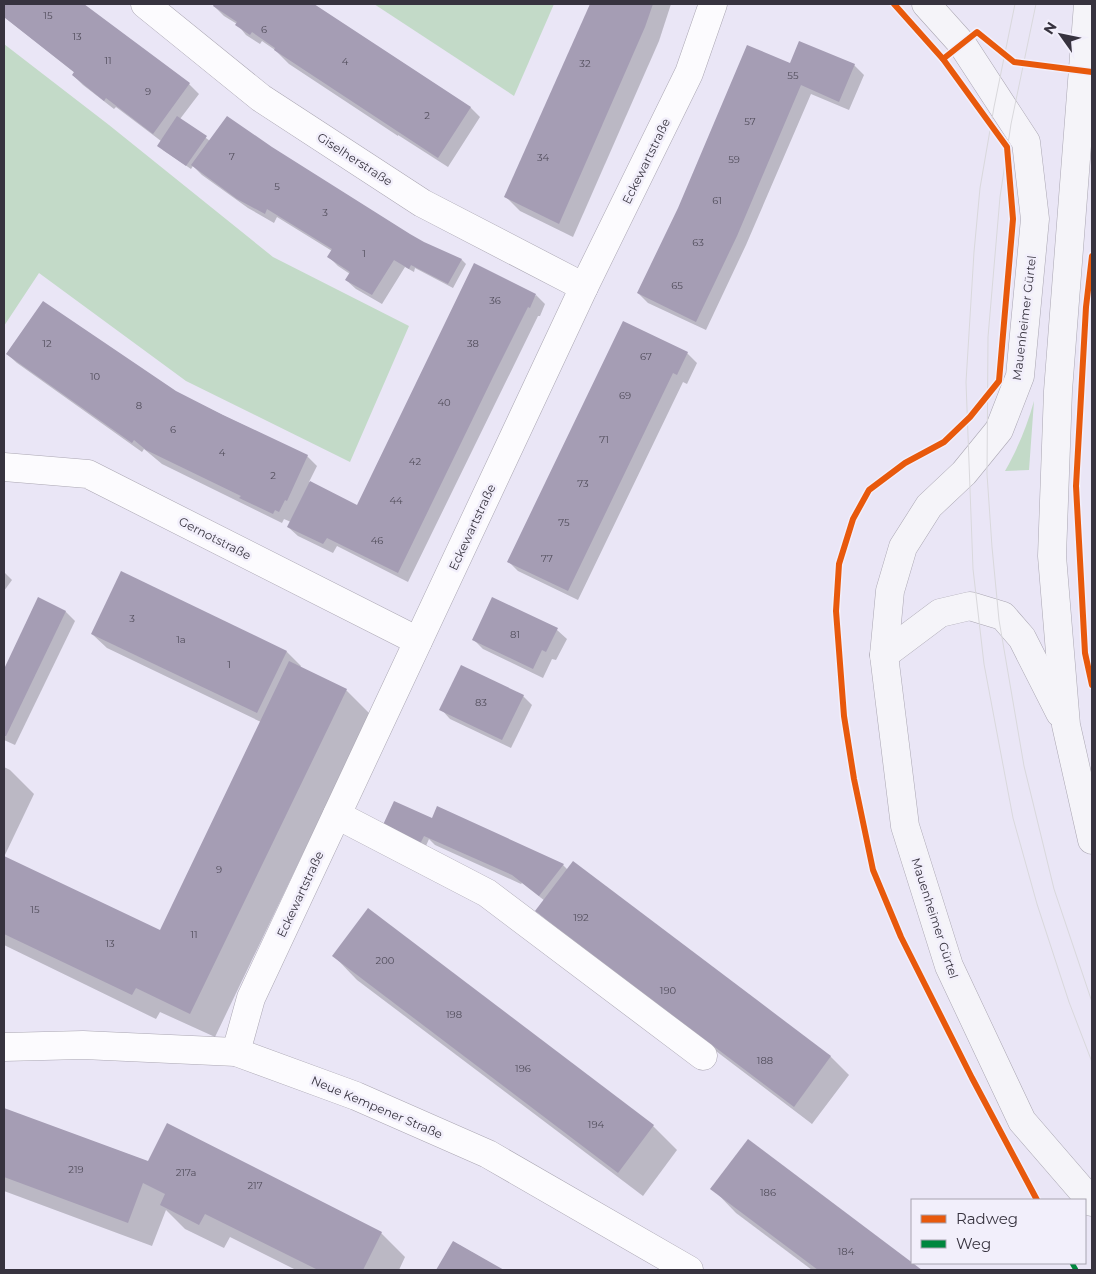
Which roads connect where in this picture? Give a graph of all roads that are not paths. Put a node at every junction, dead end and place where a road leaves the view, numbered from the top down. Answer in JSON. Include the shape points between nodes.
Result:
{"nodes":[{"id":1,"x":145,"y":4,"type":"edge"},
{"id":2,"x":713,"y":4,"type":"edge"},
{"id":3,"x":926,"y":4,"type":"edge"},
{"id":4,"x":1088,"y":4,"type":"edge"},
{"id":5,"x":1085,"y":141,"type":"edge"},
{"id":6,"x":584,"y":286,"type":"junction"},
{"id":7,"x":4,"y":467,"type":"edge"},
{"id":8,"x":418,"y":641,"type":"junction"},
{"id":9,"x":884,"y":655,"type":"junction"},
{"id":10,"x":1066,"y":726,"type":"junction"},
{"id":11,"x":337,"y":815,"type":"junction"},
{"id":12,"x":1092,"y":840,"type":"edge"},
{"id":13,"x":4,"y":1047,"type":"edge"},
{"id":14,"x":236,"y":1052,"type":"junction"},
{"id":15,"x":703,"y":1056,"type":"dead end"},
{"id":16,"x":1092,"y":1202,"type":"edge"},
{"id":17,"x":690,"y":1270,"type":"edge"}],
"edges":[{"from":1,"to":6,"type":"street","name":"Giselherstraße","via":[[262,98],[422,203]]},
{"from":2,"to":6,"type":"street","name":"Eckewartstraße","via":[[689,73]]},
{"from":3,"to":9,"type":"main road","name":"Mauenheimer Gürtel","via":[[962,44],[1026,142],[1035,219],[1020,376],[999,430],[964,473],[929,506],[903,547],[890,591]]},
{"from":4,"to":5,"type":"main road"},
{"from":5,"to":10,"type":"main road","via":[[1058,390],[1052,556]]},
{"from":6,"to":8,"type":"street","name":"Eckewartstraße"},
{"from":7,"to":8,"type":"street","name":"Gernotstraße","via":[[88,474]]},
{"from":8,"to":11,"type":"street","name":"Eckewartstraße"},
{"from":9,"to":10,"type":"main road","via":[[940,613],[970,606],[1003,616],[1022,638]]},
{"from":9,"to":16,"type":"main road","name":"Mauenheimer Gürtel","via":[[905,826],[949,966],[1022,1121]]},
{"from":10,"to":12,"type":"main road"},
{"from":11,"to":14,"type":"street","name":"Eckewartstraße","via":[[251,998]]},
{"from":11,"to":15,"type":"street","via":[[487,893]]},
{"from":13,"to":14,"type":"street","name":"Neue Kempener Straße","via":[[84,1046]]},
{"from":14,"to":17,"type":"street","name":"Neue Kempener Straße","via":[[356,1096],[488,1154]]}]}
